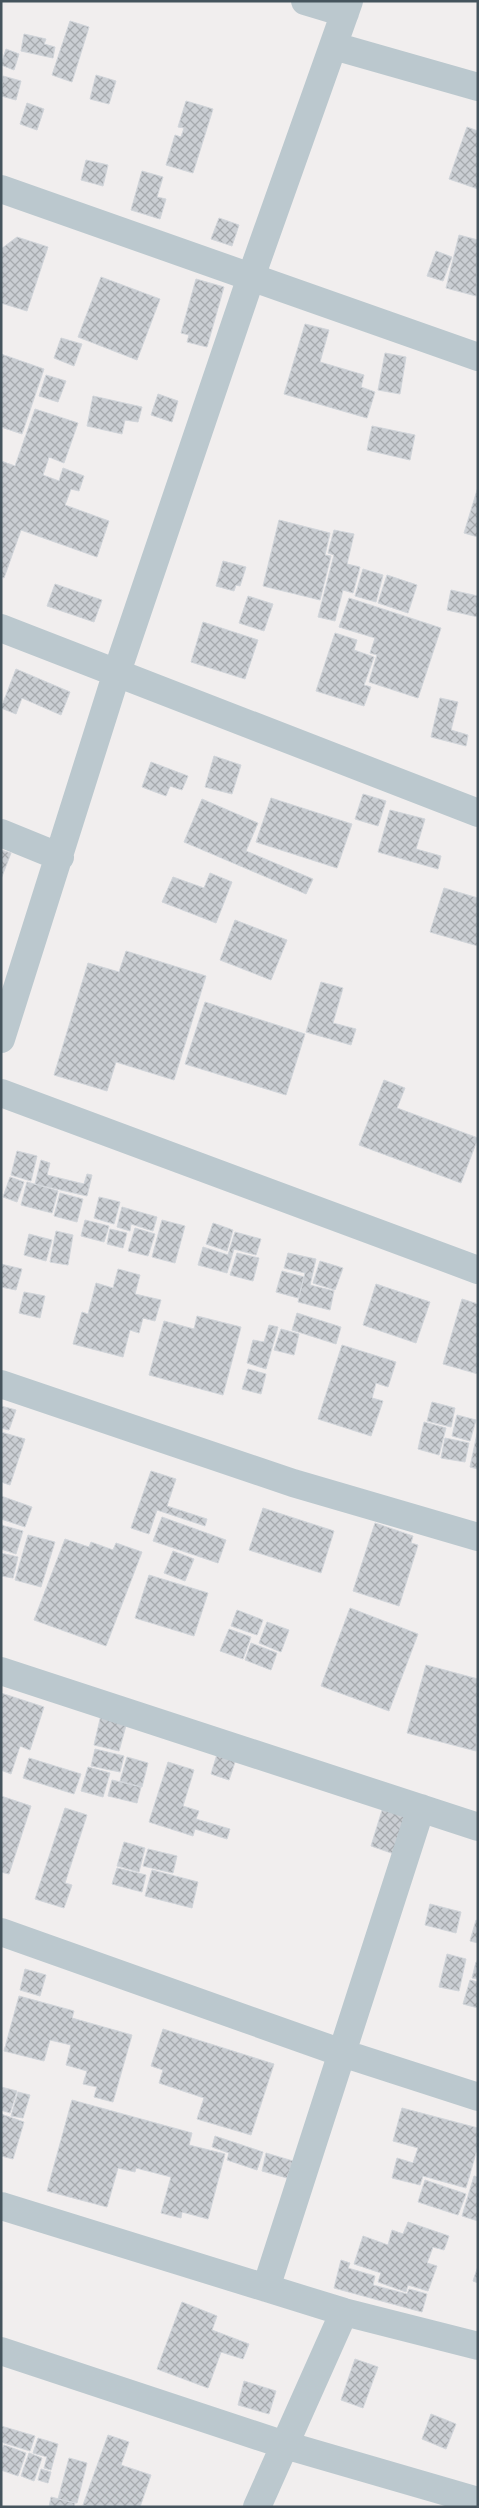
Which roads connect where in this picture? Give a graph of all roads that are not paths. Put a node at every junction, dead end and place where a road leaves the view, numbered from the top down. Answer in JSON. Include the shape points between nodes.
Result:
{"nodes":[{"id":1,"x":305,"y":1,"type":"edge"},
{"id":2,"x":347,"y":7,"type":"edge"},
{"id":3,"x":334,"y":46,"type":"junction"},
{"id":4,"x":478,"y":87,"type":"edge"},
{"id":5,"x":1,"y":189,"type":"edge"},
{"id":6,"x":251,"y":277,"type":"junction"},
{"id":7,"x":478,"y":357,"type":"edge"},
{"id":8,"x":1,"y":628,"type":"edge"},
{"id":9,"x":117,"y":672,"type":"junction"},
{"id":10,"x":478,"y":813,"type":"edge"},
{"id":11,"x":1,"y":834,"type":"edge"},
{"id":12,"x":60,"y":857,"type":"junction"},
{"id":13,"x":1,"y":1039,"type":"edge"},
{"id":14,"x":1,"y":1093,"type":"edge"},
{"id":15,"x":478,"y":1270,"type":"edge"},
{"id":16,"x":1,"y":1384,"type":"edge"},
{"id":17,"x":478,"y":1537,"type":"edge"},
{"id":18,"x":1,"y":1671,"type":"edge"},
{"id":19,"x":421,"y":1808,"type":"junction"},
{"id":20,"x":478,"y":1827,"type":"edge"},
{"id":21,"x":1,"y":1932,"type":"edge"},
{"id":22,"x":342,"y":2053,"type":"junction"},
{"id":23,"x":478,"y":2097,"type":"edge"},
{"id":24,"x":1,"y":2206,"type":"edge"},
{"id":25,"x":266,"y":2288,"type":"junction"},
{"id":26,"x":344,"y":2312,"type":"junction"},
{"id":27,"x":478,"y":2346,"type":"edge"},
{"id":28,"x":1,"y":2351,"type":"edge"},
{"id":29,"x":285,"y":2445,"type":"junction"},
{"id":30,"x":478,"y":2501,"type":"edge"},
{"id":31,"x":257,"y":2507,"type":"edge"}],
"edges":[{"from":1,"to":2,"type":"street"},
{"from":2,"to":3,"type":"street"},
{"from":3,"to":4,"type":"street"},
{"from":3,"to":6,"type":"street"},
{"from":5,"to":6,"type":"street"},
{"from":6,"to":7,"type":"street"},
{"from":6,"to":9,"type":"street"},
{"from":8,"to":9,"type":"street"},
{"from":9,"to":10,"type":"street"},
{"from":9,"to":12,"type":"street"},
{"from":11,"to":12,"type":"street"},
{"from":12,"to":13,"type":"street"},
{"from":14,"to":15,"type":"street"},
{"from":16,"to":17,"type":"street","via":[[293,1483]]},
{"from":18,"to":19,"type":"street"},
{"from":19,"to":20,"type":"street"},
{"from":19,"to":22,"type":"street"},
{"from":21,"to":22,"type":"street"},
{"from":22,"to":23,"type":"street"},
{"from":22,"to":25,"type":"street"},
{"from":24,"to":25,"type":"street"},
{"from":25,"to":26,"type":"street"},
{"from":26,"to":27,"type":"street"},
{"from":26,"to":29,"type":"street"},
{"from":28,"to":29,"type":"street"},
{"from":29,"to":30,"type":"street"},
{"from":29,"to":31,"type":"street"}]}
